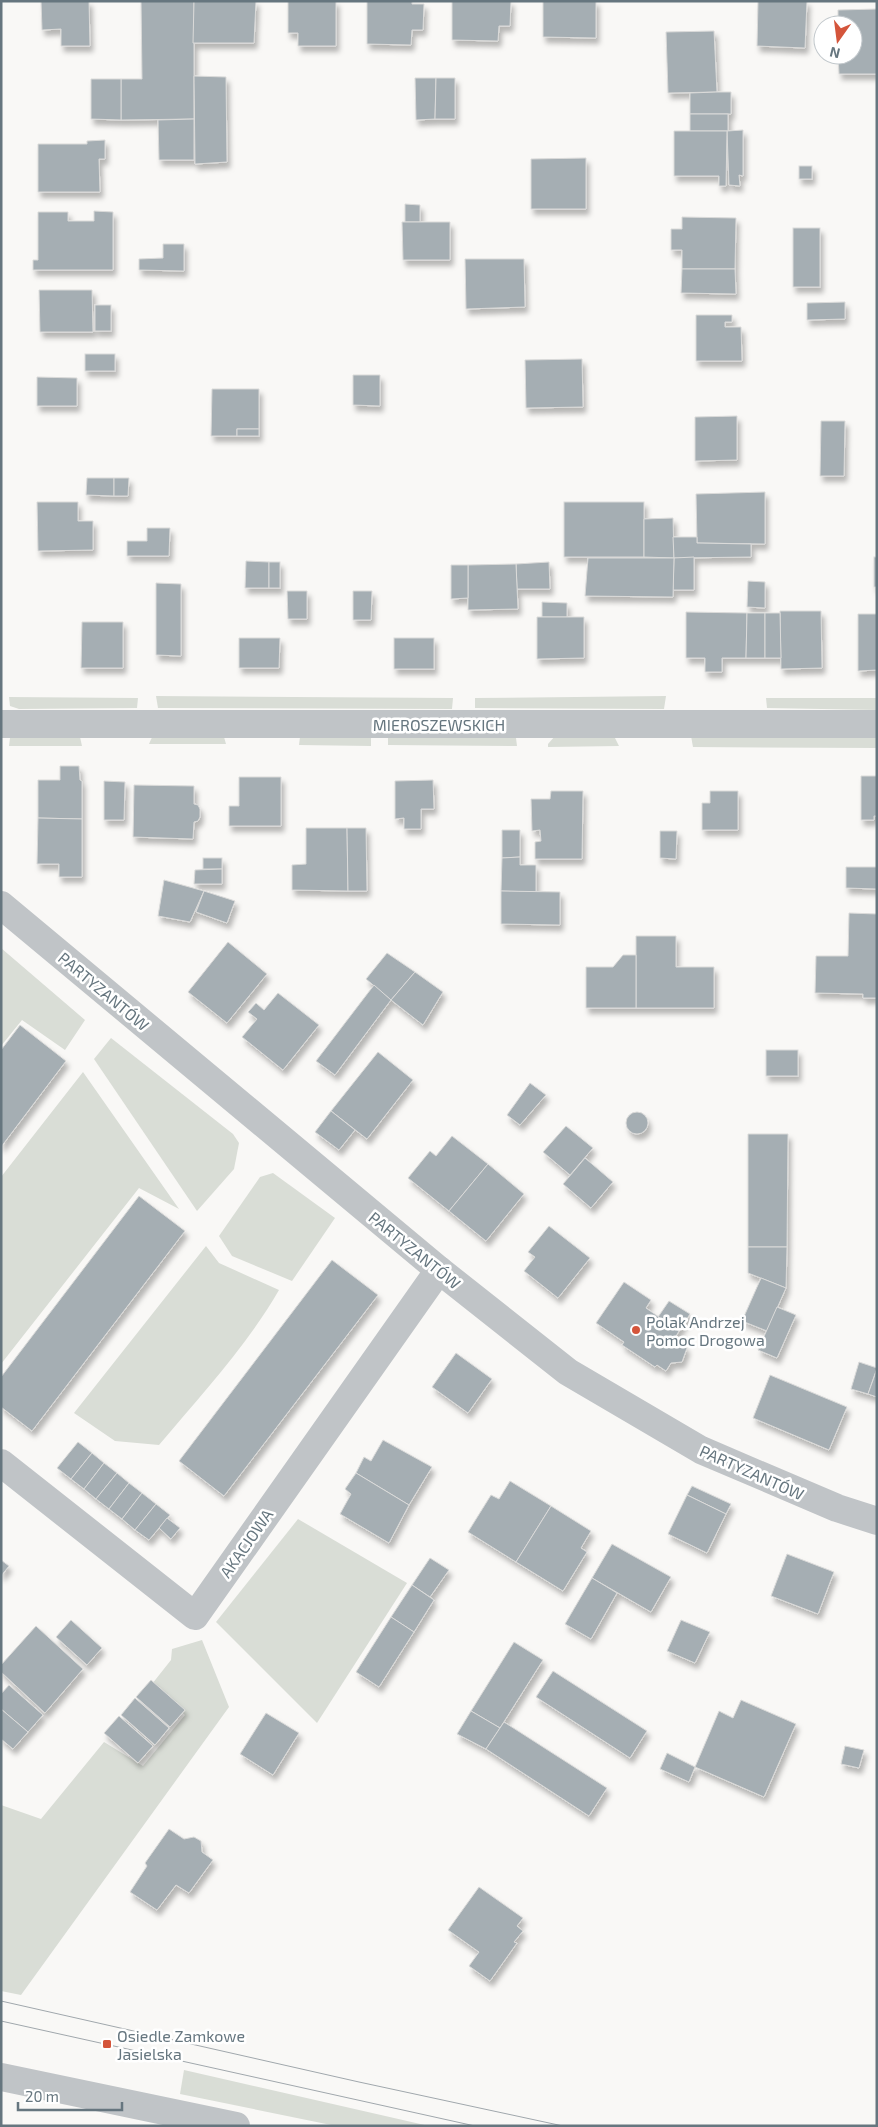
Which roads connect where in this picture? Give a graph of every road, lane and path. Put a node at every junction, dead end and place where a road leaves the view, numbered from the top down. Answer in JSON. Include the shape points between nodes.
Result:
{"nodes":[{"id":1,"x":1,"y":724,"type":"edge"},
{"id":2,"x":877,"y":724,"type":"edge"},
{"id":3,"x":1,"y":905,"type":"edge"},
{"id":4,"x":439,"y":1270,"type":"junction"},
{"id":5,"x":1,"y":1463,"type":"edge"},
{"id":6,"x":877,"y":1521,"type":"edge"},
{"id":7,"x":1,"y":2077,"type":"edge"},
{"id":8,"x":236,"y":2126,"type":"edge"}],
"edges":[{"from":1,"to":2,"type":"street","name":"MIEROSZEWSKICH"},
{"from":3,"to":4,"type":"street","name":"PARTYZANTÓW"},
{"from":4,"to":5,"type":"street","name":"AKACJOWA","via":[[194,1616]]},
{"from":4,"to":6,"type":"street","name":"PARTYZANTÓW","via":[[568,1372],[701,1450],[837,1508]]},
{"from":7,"to":8,"type":"street"}]}
